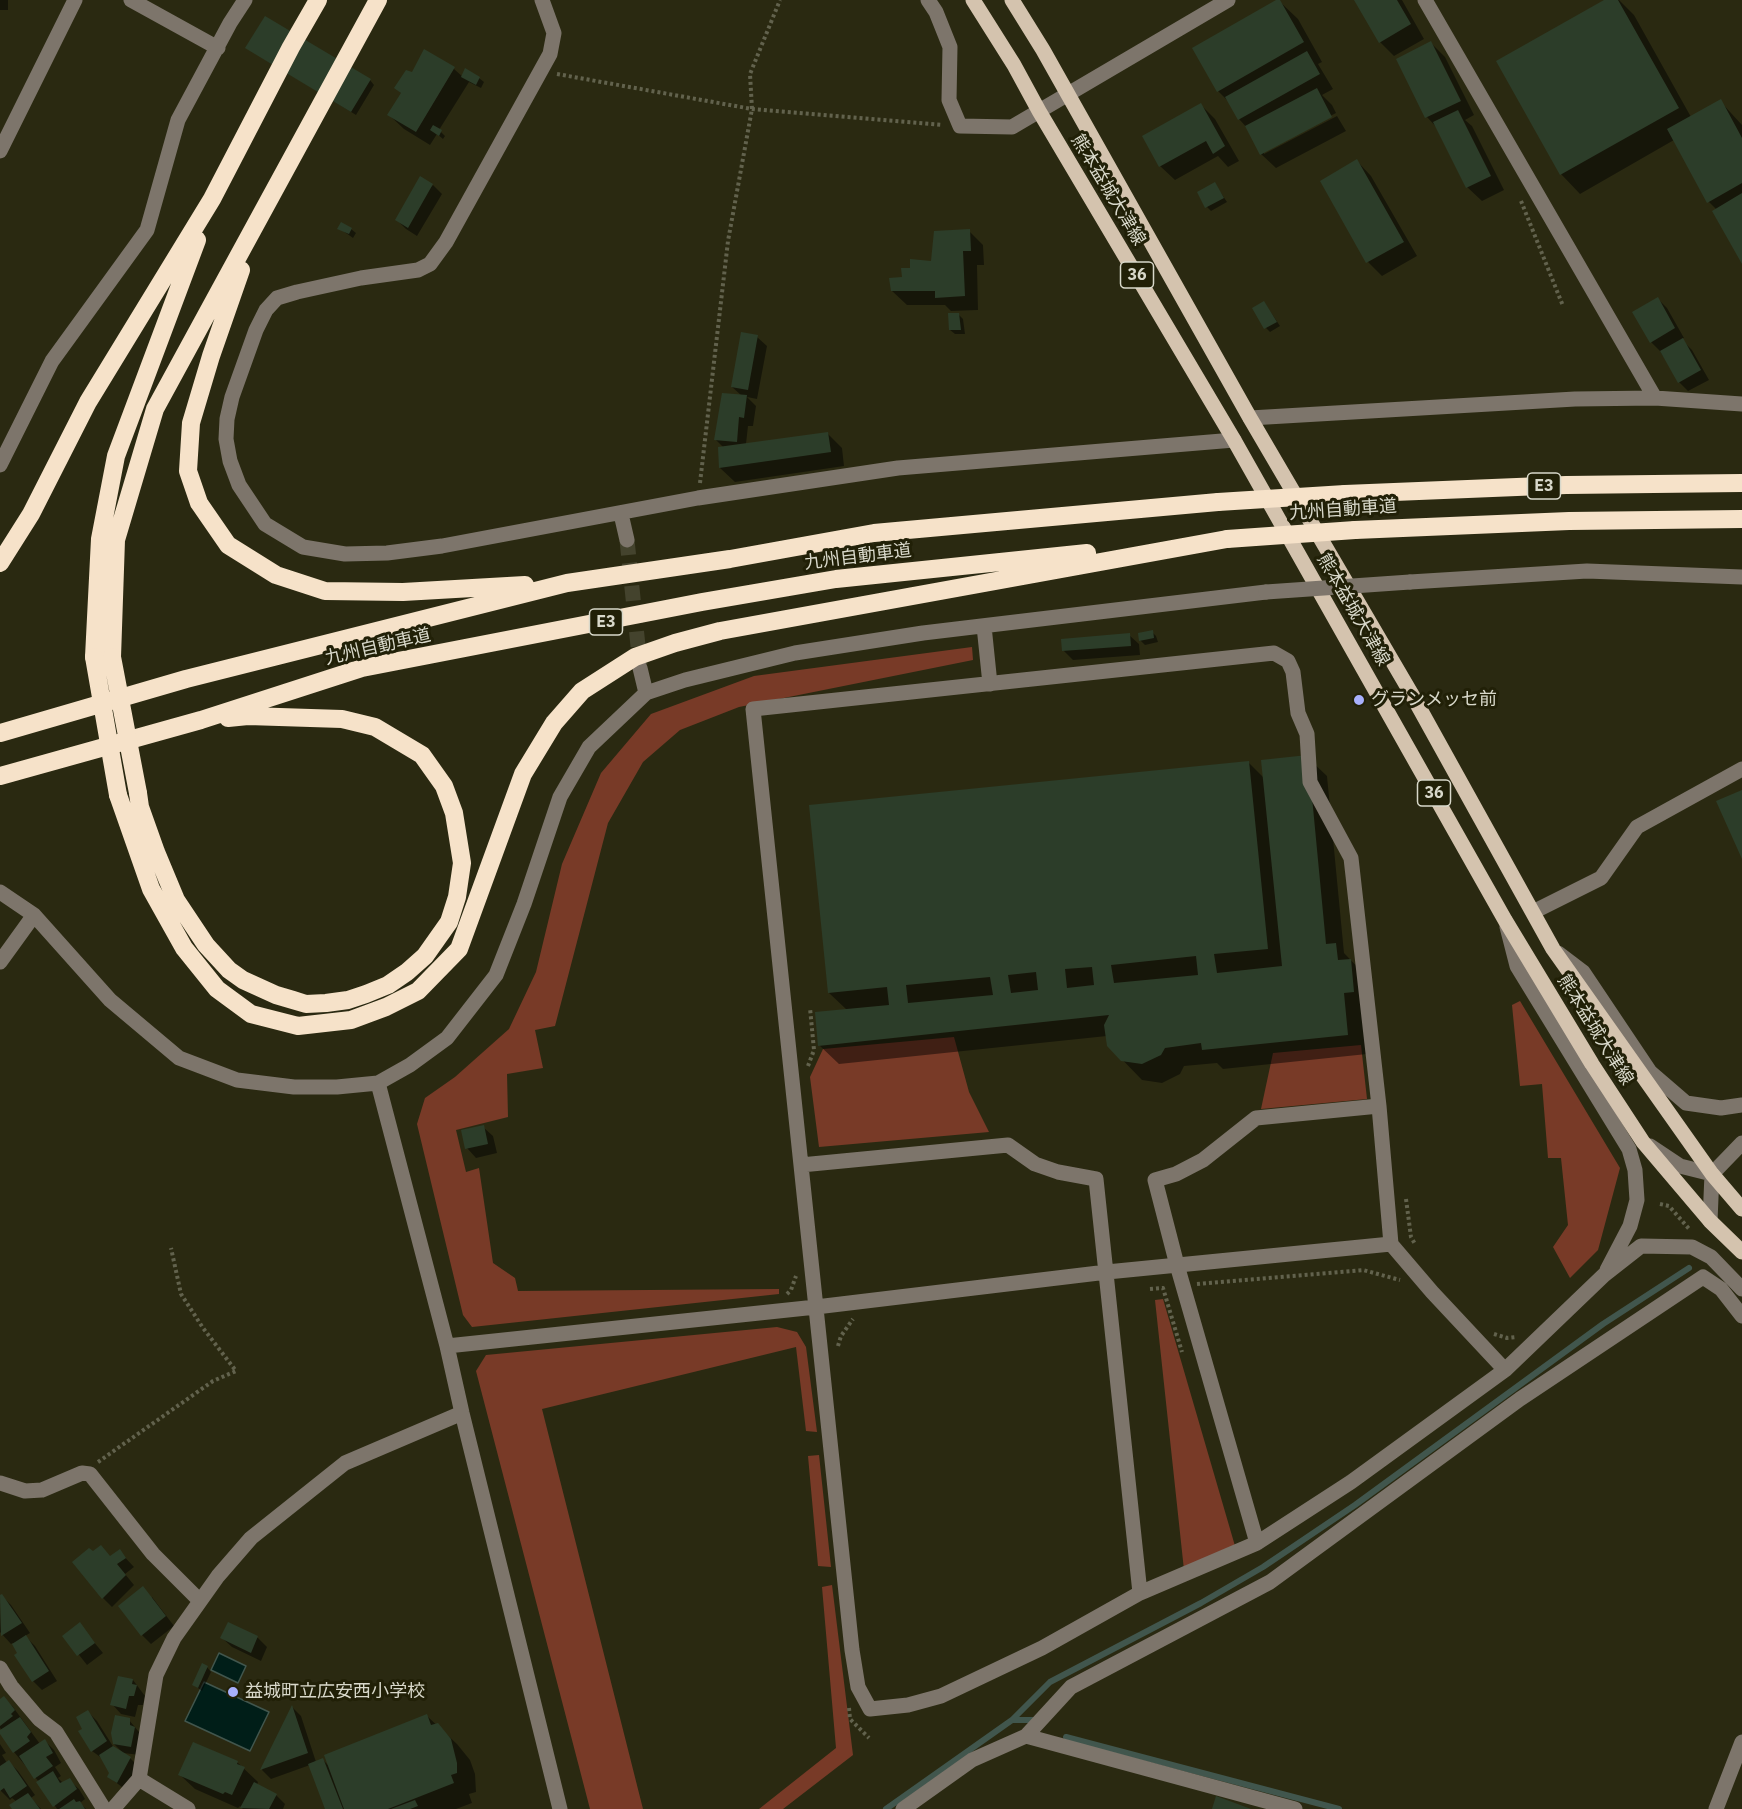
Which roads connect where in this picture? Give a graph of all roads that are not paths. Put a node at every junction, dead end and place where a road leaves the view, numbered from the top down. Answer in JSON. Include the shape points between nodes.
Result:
{"nodes":[{"id":1,"x":75,"y":0,"type":"edge"},
{"id":2,"x":131,"y":0,"type":"edge"},
{"id":3,"x":245,"y":0,"type":"edge"},
{"id":4,"x":318,"y":0,"type":"edge"},
{"id":5,"x":378,"y":0,"type":"edge"},
{"id":6,"x":543,"y":0,"type":"edge"},
{"id":7,"x":928,"y":0,"type":"edge"},
{"id":8,"x":973,"y":0,"type":"edge"},
{"id":9,"x":1012,"y":0,"type":"edge"},
{"id":10,"x":1227,"y":0,"type":"edge"},
{"id":11,"x":1425,"y":0,"type":"edge"},
{"id":12,"x":218,"y":48,"type":"junction"},
{"id":13,"x":1067,"y":94,"type":"junction"},
{"id":14,"x":1039,"y":111,"type":"junction"},
{"id":15,"x":0,"y":151,"type":"edge"},
{"id":16,"x":212,"y":199,"type":"junction"},
{"id":17,"x":258,"y":220,"type":"junction"},
{"id":18,"x":1655,"y":398,"type":"junction"},
{"id":19,"x":1742,"y":404,"type":"edge"},
{"id":20,"x":1250,"y":418,"type":"junction"},
{"id":21,"x":1234,"y":440,"type":"junction"},
{"id":22,"x":0,"y":465,"type":"edge"},
{"id":23,"x":1742,"y":483,"type":"edge"},
{"id":24,"x":621,"y":514,"type":"junction"},
{"id":25,"x":1742,"y":519,"type":"edge"},
{"id":26,"x":1227,"y":539,"type":"junction"},
{"id":27,"x":627,"y":540,"type":"tunnel mouth"},
{"id":28,"x":0,"y":563,"type":"edge"},
{"id":29,"x":1742,"y":578,"type":"edge"},
{"id":30,"x":567,"y":583,"type":"junction"},
{"id":31,"x":984,"y":626,"type":"junction"},
{"id":32,"x":103,"y":657,"type":"junction"},
{"id":33,"x":640,"y":668,"type":"tunnel mouth"},
{"id":34,"x":990,"y":684,"type":"junction"},
{"id":35,"x":646,"y":693,"type":"junction"},
{"id":36,"x":201,"y":720,"type":"junction"},
{"id":37,"x":0,"y":733,"type":"edge"},
{"id":38,"x":1742,"y":769,"type":"edge"},
{"id":39,"x":0,"y":776,"type":"edge"},
{"id":40,"x":0,"y":892,"type":"edge"},
{"id":41,"x":1533,"y":912,"type":"junction"},
{"id":42,"x":34,"y":915,"type":"junction"},
{"id":43,"x":1505,"y":921,"type":"junction"},
{"id":44,"x":1553,"y":949,"type":"junction"},
{"id":45,"x":0,"y":962,"type":"edge"},
{"id":46,"x":378,"y":1083,"type":"junction"},
{"id":47,"x":1742,"y":1105,"type":"edge"},
{"id":48,"x":1379,"y":1106,"type":"junction"},
{"id":49,"x":1643,"y":1142,"type":"junction"},
{"id":50,"x":1742,"y":1143,"type":"edge"},
{"id":51,"x":801,"y":1165,"type":"junction"},
{"id":52,"x":1712,"y":1174,"type":"junction"},
{"id":53,"x":1742,"y":1209,"type":"edge"},
{"id":54,"x":1710,"y":1221,"type":"junction"},
{"id":55,"x":1391,"y":1244,"type":"junction"},
{"id":56,"x":1742,"y":1252,"type":"edge"},
{"id":57,"x":1177,"y":1264,"type":"junction"},
{"id":58,"x":1107,"y":1272,"type":"junction"},
{"id":59,"x":1604,"y":1275,"type":"junction"},
{"id":60,"x":1742,"y":1289,"type":"edge"},
{"id":61,"x":816,"y":1307,"type":"junction"},
{"id":62,"x":1742,"y":1316,"type":"edge"},
{"id":63,"x":447,"y":1346,"type":"junction"},
{"id":64,"x":1505,"y":1370,"type":"junction"},
{"id":65,"x":462,"y":1413,"type":"junction"},
{"id":66,"x":0,"y":1483,"type":"edge"},
{"id":67,"x":1257,"y":1543,"type":"junction"},
{"id":68,"x":1140,"y":1593,"type":"junction"},
{"id":69,"x":200,"y":1601,"type":"junction"},
{"id":70,"x":0,"y":1668,"type":"edge"},
{"id":71,"x":1026,"y":1736,"type":"junction"},
{"id":72,"x":1742,"y":1742,"type":"edge"},
{"id":73,"x":139,"y":1779,"type":"junction"},
{"id":74,"x":104,"y":1809,"type":"edge"},
{"id":75,"x":113,"y":1809,"type":"edge"},
{"id":76,"x":188,"y":1809,"type":"edge"},
{"id":77,"x":560,"y":1809,"type":"edge"},
{"id":78,"x":903,"y":1809,"type":"edge"},
{"id":79,"x":1295,"y":1809,"type":"edge"},
{"id":80,"x":1716,"y":1809,"type":"edge"}],
"edges":[{"from":1,"to":15,"type":"street"},
{"from":2,"to":12,"type":"street"},
{"from":3,"to":12,"type":"street"},
{"from":4,"to":16,"type":"highway"},
{"from":5,"to":17,"type":"highway"},
{"from":6,"to":24,"type":"street","via":[[554,33],[550,54],[446,242],[430,264],[418,270],[361,278],[277,298],[256,330],[232,398],[226,439],[240,485],[265,524],[303,547],[345,554],[387,553]]},
{"from":7,"to":14,"type":"street","via":[[950,47],[949,100],[960,126],[1012,127]]},
{"from":8,"to":14,"type":"main road","name":"熊本益城大津線","number":"36"},
{"from":9,"to":13,"type":"main road","name":"熊本益城大津線","number":"36"},
{"from":10,"to":13,"type":"street"},
{"from":11,"to":18,"type":"street"},
{"from":12,"to":22,"type":"street","via":[[178,120],[147,230],[52,361]]},
{"from":13,"to":14,"type":"street"},
{"from":13,"to":20,"type":"main road","name":"熊本益城大津線","number":"36"},
{"from":14,"to":21,"type":"main road","name":"熊本益城大津線","number":"36"},
{"from":16,"to":28,"type":"highway","via":[[88,402],[31,514]]},
{"from":16,"to":32,"type":"highway","via":[[116,456],[100,539]]},
{"from":17,"to":30,"type":"highway","via":[[191,423],[188,471],[199,503],[228,545],[276,575],[325,591],[403,592]]},
{"from":17,"to":32,"type":"highway","via":[[155,409],[116,540]]},
{"from":18,"to":19,"type":"street"},
{"from":18,"to":20,"type":"street"},
{"from":20,"to":41,"type":"main road","name":"熊本益城大津線","number":"36","via":[[1411,693]]},
{"from":21,"to":24,"type":"street","via":[[898,468],[698,498]]},
{"from":21,"to":43,"type":"main road","name":"熊本益城大津線","number":"36"},
{"from":23,"to":30,"type":"highway","name":"九州自動車道","number":"E3","bridge":true,"via":[[1566,485],[1218,502],[874,533]]},
{"from":24,"to":27,"type":"street"},
{"from":25,"to":26,"type":"highway","name":"九州自動車道","number":"E3","bridge":true,"via":[[1569,520]]},
{"from":26,"to":32,"type":"highway","bridge":true,"via":[[720,631],[635,657],[582,691],[554,723],[523,774],[459,949],[418,991],[386,1007],[351,1020],[298,1026],[251,1014],[217,989],[184,948],[151,889],[118,795]]},
{"from":26,"to":36,"type":"highway","name":"九州自動車道","number":"E3","via":[[836,579],[702,602],[362,668]]},
{"from":29,"to":31,"type":"street","bridge":true,"via":[[1587,571],[1410,582],[1266,592]]},
{"from":30,"to":37,"type":"highway","name":"九州自動車道","number":"E3","via":[[186,679]]},
{"from":31,"to":34,"type":"street"},
{"from":31,"to":35,"type":"street","via":[[795,653]]},
{"from":32,"to":36,"type":"highway","bridge":true,"via":[[140,807],[156,852],[176,900],[206,945],[229,970],[276,995],[306,1004],[327,1004],[388,985],[425,956],[449,922],[462,863],[454,813],[444,786],[422,755],[375,727],[342,719],[248,716]]},
{"from":33,"to":35,"type":"street"},
{"from":34,"to":48,"type":"street","via":[[1274,653],[1288,661],[1298,713],[1307,734],[1310,782],[1352,858]]},
{"from":34,"to":51,"type":"street","via":[[753,709]]},
{"from":35,"to":46,"type":"street","via":[[589,747],[560,797],[496,975],[447,1038]]},
{"from":36,"to":39,"type":"highway","name":"九州自動車道","number":"E3"},
{"from":38,"to":41,"type":"street","via":[[1637,827],[1601,878]]},
{"from":40,"to":42,"type":"street"},
{"from":41,"to":44,"type":"main road","name":"熊本益城大津線","number":"36"},
{"from":42,"to":45,"type":"street"},
{"from":42,"to":46,"type":"street","via":[[110,1000],[179,1058],[237,1080],[294,1087]]},
{"from":43,"to":49,"type":"main road","name":"熊本益城大津線","number":"36"},
{"from":43,"to":59,"type":"street","via":[[1517,966],[1629,1149],[1635,1170],[1637,1200],[1630,1226]]},
{"from":44,"to":47,"type":"street","via":[[1582,972],[1650,1072],[1686,1103],[1721,1108]]},
{"from":44,"to":52,"type":"main road","name":"熊本益城大津線","number":"36"},
{"from":46,"to":63,"type":"street"},
{"from":48,"to":55,"type":"street"},
{"from":48,"to":57,"type":"street","via":[[1256,1118],[1203,1160],[1155,1180]]},
{"from":49,"to":52,"type":"street","via":[[1680,1167]]},
{"from":49,"to":54,"type":"main road","name":"熊本益城大津線","number":"36"},
{"from":50,"to":52,"type":"street"},
{"from":51,"to":58,"type":"street","via":[[1008,1144],[1035,1164],[1096,1179]]},
{"from":51,"to":61,"type":"street"},
{"from":52,"to":53,"type":"main road","name":"熊本益城大津線","number":"36"},
{"from":52,"to":54,"type":"street"},
{"from":54,"to":56,"type":"main road","name":"熊本益城大津線","number":"36"},
{"from":55,"to":57,"type":"street"},
{"from":55,"to":64,"type":"street"},
{"from":57,"to":58,"type":"street"},
{"from":57,"to":67,"type":"street"},
{"from":58,"to":61,"type":"street"},
{"from":58,"to":68,"type":"street"},
{"from":59,"to":60,"type":"street","via":[[1641,1246],[1692,1247],[1711,1257]]},
{"from":59,"to":64,"type":"street"},
{"from":61,"to":63,"type":"street"},
{"from":61,"to":68,"type":"street","via":[[852,1650],[858,1687],[870,1709],[941,1696],[1042,1648]]},
{"from":62,"to":71,"type":"street","via":[[1721,1290],[1702,1277],[1520,1399],[1270,1582],[1071,1687]]},
{"from":63,"to":65,"type":"street"},
{"from":64,"to":67,"type":"street","via":[[1351,1482]]},
{"from":65,"to":69,"type":"street","via":[[345,1463],[251,1538]]},
{"from":65,"to":77,"type":"street"},
{"from":66,"to":69,"type":"street","via":[[25,1491],[42,1490],[82,1473],[90,1474],[153,1554]]},
{"from":67,"to":68,"type":"street"},
{"from":69,"to":73,"type":"street","via":[[174,1638],[156,1675]]},
{"from":70,"to":74,"type":"street","via":[[39,1719],[56,1732]]},
{"from":71,"to":78,"type":"street","via":[[972,1760]]},
{"from":71,"to":79,"type":"street"},
{"from":72,"to":80,"type":"street"},
{"from":73,"to":75,"type":"street"},
{"from":73,"to":76,"type":"street"}]}
